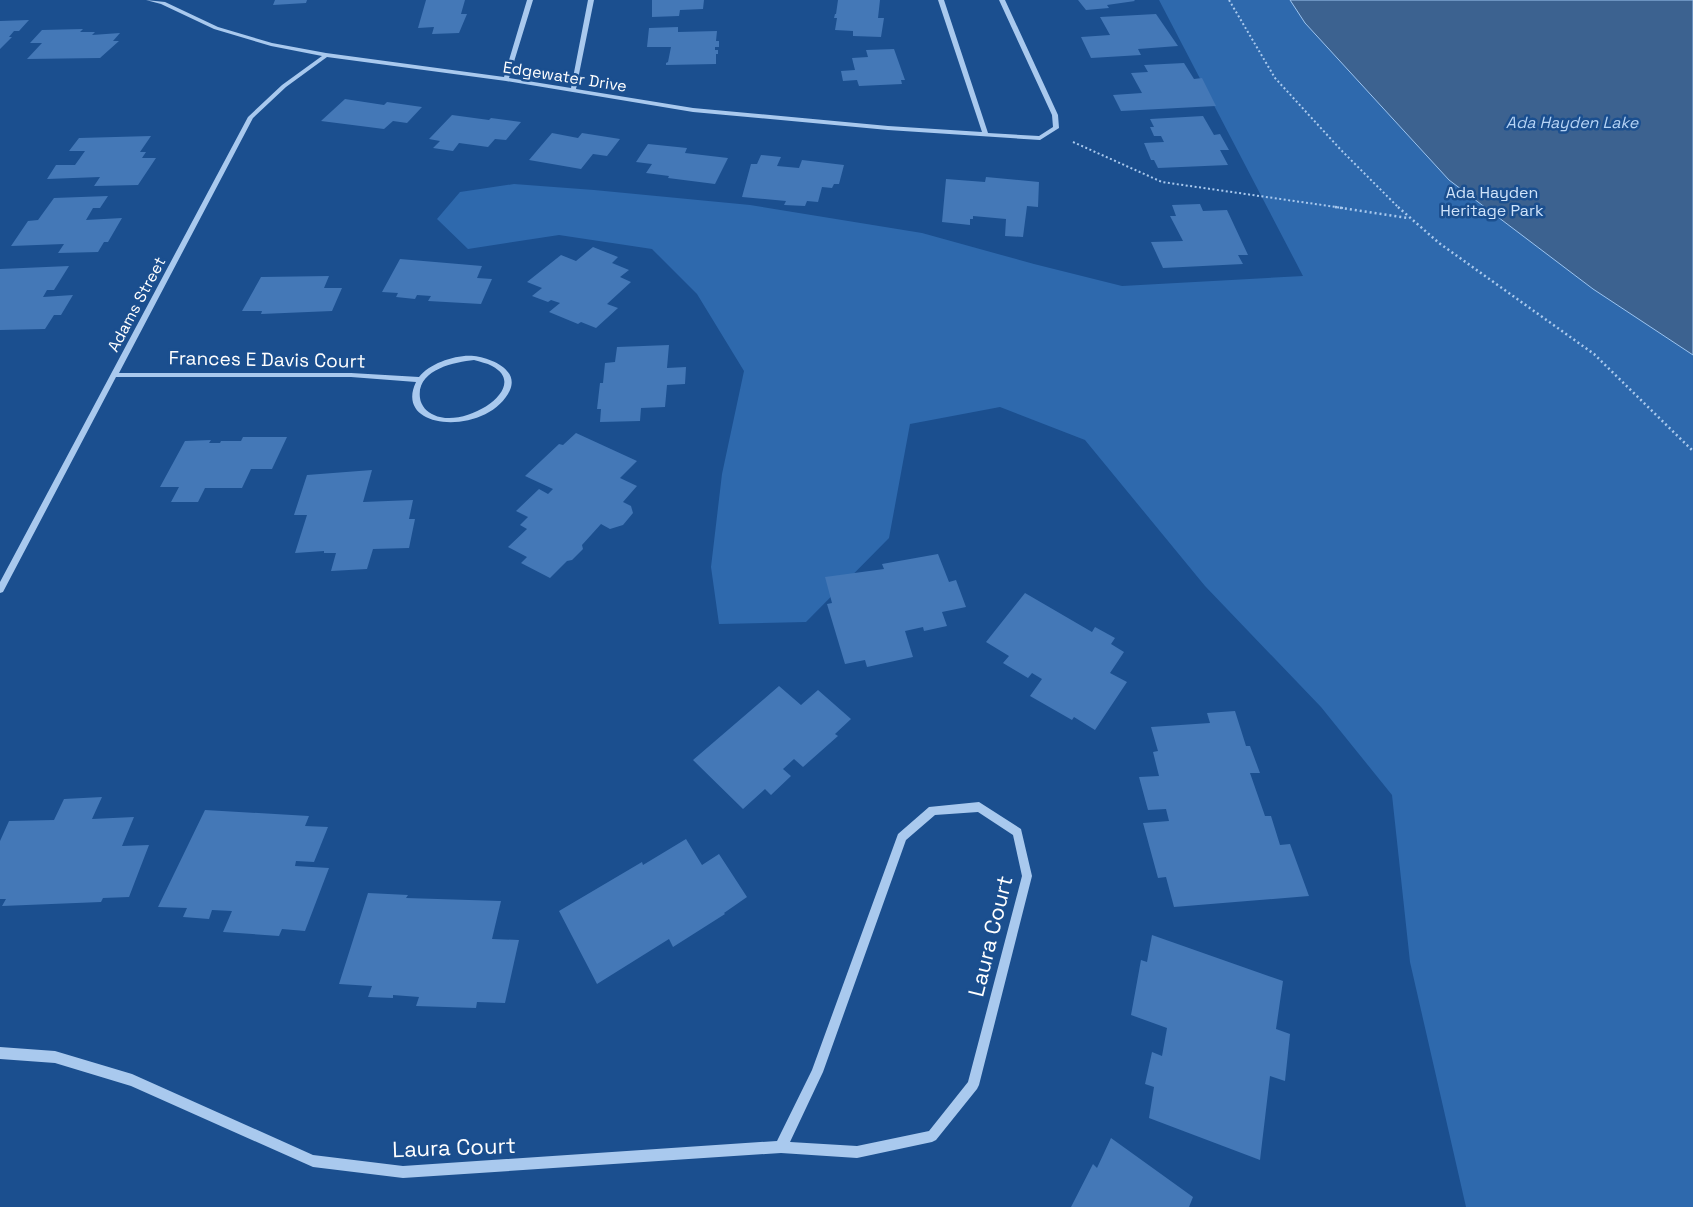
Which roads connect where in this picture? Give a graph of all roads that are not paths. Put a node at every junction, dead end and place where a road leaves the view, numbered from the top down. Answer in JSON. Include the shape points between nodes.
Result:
{"nodes":[{"id":1,"x":149,"y":0,"type":"edge"},
{"id":2,"x":530,"y":0,"type":"edge"},
{"id":3,"x":591,"y":0,"type":"edge"},
{"id":4,"x":942,"y":0,"type":"edge"},
{"id":5,"x":1002,"y":0,"type":"edge"},
{"id":6,"x":326,"y":55,"type":"junction"},
{"id":7,"x":506,"y":80,"type":"junction"},
{"id":8,"x":573,"y":91,"type":"junction"},
{"id":9,"x":985,"y":134,"type":"junction"},
{"id":10,"x":114,"y":375,"type":"junction"},
{"id":11,"x":420,"y":380,"type":"junction"},
{"id":12,"x":0,"y":590,"type":"edge"},
{"id":13,"x":0,"y":1054,"type":"edge"},
{"id":14,"x":781,"y":1147,"type":"junction"}],
"edges":[{"from":1,"to":6,"type":"street","name":"Edgewater Drive","via":[[163,3],[216,28]]},
{"from":2,"to":7,"type":"street"},
{"from":3,"to":8,"type":"street"},
{"from":4,"to":9,"type":"street"},
{"from":5,"to":9,"type":"street","name":"Edgewater Drive","via":[[1055,115],[1056,128],[1040,138]]},
{"from":6,"to":7,"type":"street","name":"Edgewater Drive"},
{"from":6,"to":10,"type":"street","name":"Adams Street","via":[[284,86],[250,117]]},
{"from":7,"to":8,"type":"street","name":"Edgewater Drive"},
{"from":8,"to":9,"type":"street","name":"Edgewater Drive","via":[[694,110]]},
{"from":10,"to":11,"type":"street","name":"Frances E Davis Court","via":[[351,375]]},
{"from":10,"to":12,"type":"street","name":"Adams Street"},
{"from":11,"to":11,"type":"street","via":[[443,363],[474,358],[500,365],[508,384],[505,395],[491,408],[471,418],[441,420],[429,416],[415,400]]},
{"from":13,"to":14,"type":"street","name":"Laura Court","via":[[55,1057],[132,1080],[313,1161],[403,1172]]},
{"from":14,"to":14,"type":"street","name":"Laura Court","via":[[817,1072],[902,837],[933,810],[980,807],[1017,832],[1027,876],[973,1085],[932,1136],[857,1152]]}]}
